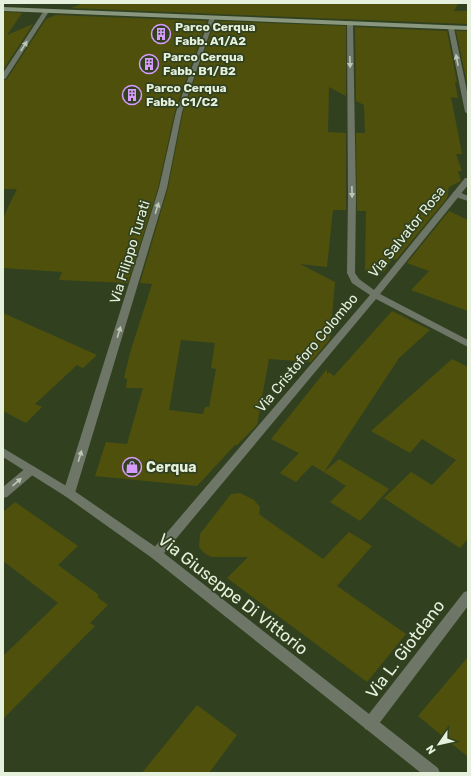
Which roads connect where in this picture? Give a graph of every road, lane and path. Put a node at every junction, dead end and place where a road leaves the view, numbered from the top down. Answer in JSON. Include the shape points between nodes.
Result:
{"nodes":[{"id":1,"x":3,"y":9,"type":"edge"},
{"id":2,"x":47,"y":10,"type":"junction"},
{"id":3,"x":212,"y":18,"type":"junction"},
{"id":4,"x":350,"y":23,"type":"junction"},
{"id":5,"x":451,"y":28,"type":"junction"},
{"id":6,"x":468,"y":28,"type":"edge"},
{"id":7,"x":3,"y":78,"type":"edge"},
{"id":8,"x":468,"y":112,"type":"edge"},
{"id":9,"x":468,"y":180,"type":"edge"},
{"id":10,"x":456,"y":194,"type":"junction"},
{"id":11,"x":468,"y":199,"type":"edge"},
{"id":12,"x":375,"y":295,"type":"junction"},
{"id":13,"x":468,"y":344,"type":"edge"},
{"id":14,"x":3,"y":452,"type":"edge"},
{"id":15,"x":31,"y":470,"type":"junction"},
{"id":16,"x":68,"y":493,"type":"junction"},
{"id":17,"x":3,"y":494,"type":"edge"},
{"id":18,"x":156,"y":554,"type":"junction"},
{"id":19,"x":468,"y":596,"type":"edge"},
{"id":20,"x":370,"y":724,"type":"junction"},
{"id":21,"x":433,"y":773,"type":"edge"}],
"edges":[{"from":1,"to":2,"type":"main road"},
{"from":2,"to":3,"type":"main road"},
{"from":7,"to":2,"type":"street","one_way":true},
{"from":3,"to":4,"type":"main road"},
{"from":16,"to":3,"type":"street","name":"Via Filippo Turati","one_way":true,"via":[[164,188],[179,112]]},
{"from":4,"to":5,"type":"main road"},
{"from":4,"to":12,"type":"street","name":"Via Cristoforo Colombo","one_way":true,"via":[[351,273],[355,281]]},
{"from":5,"to":6,"type":"main road"},
{"from":8,"to":5,"type":"street","one_way":true},
{"from":9,"to":10,"type":"street","name":"Via Salvator Rosa"},
{"from":10,"to":11,"type":"street"},
{"from":10,"to":12,"type":"street","name":"Via Salvator Rosa"},
{"from":12,"to":13,"type":"street","name":"Via Salvator Rosa"},
{"from":12,"to":18,"type":"street","name":"Via Cristoforo Colombo"},
{"from":14,"to":15,"type":"street","name":"Via Giuseppe Di Vittorio"},
{"from":15,"to":16,"type":"street","name":"Via Giuseppe Di Vittorio"},
{"from":17,"to":15,"type":"street","one_way":true},
{"from":16,"to":18,"type":"street","name":"Via Giuseppe Di Vittorio"},
{"from":18,"to":20,"type":"street","name":"Via Giuseppe Di Vittorio"},
{"from":19,"to":20,"type":"street","name":"Via L. Giotdano"},
{"from":20,"to":21,"type":"street","name":"Via Giuseppe Di Vittorio"}]}
